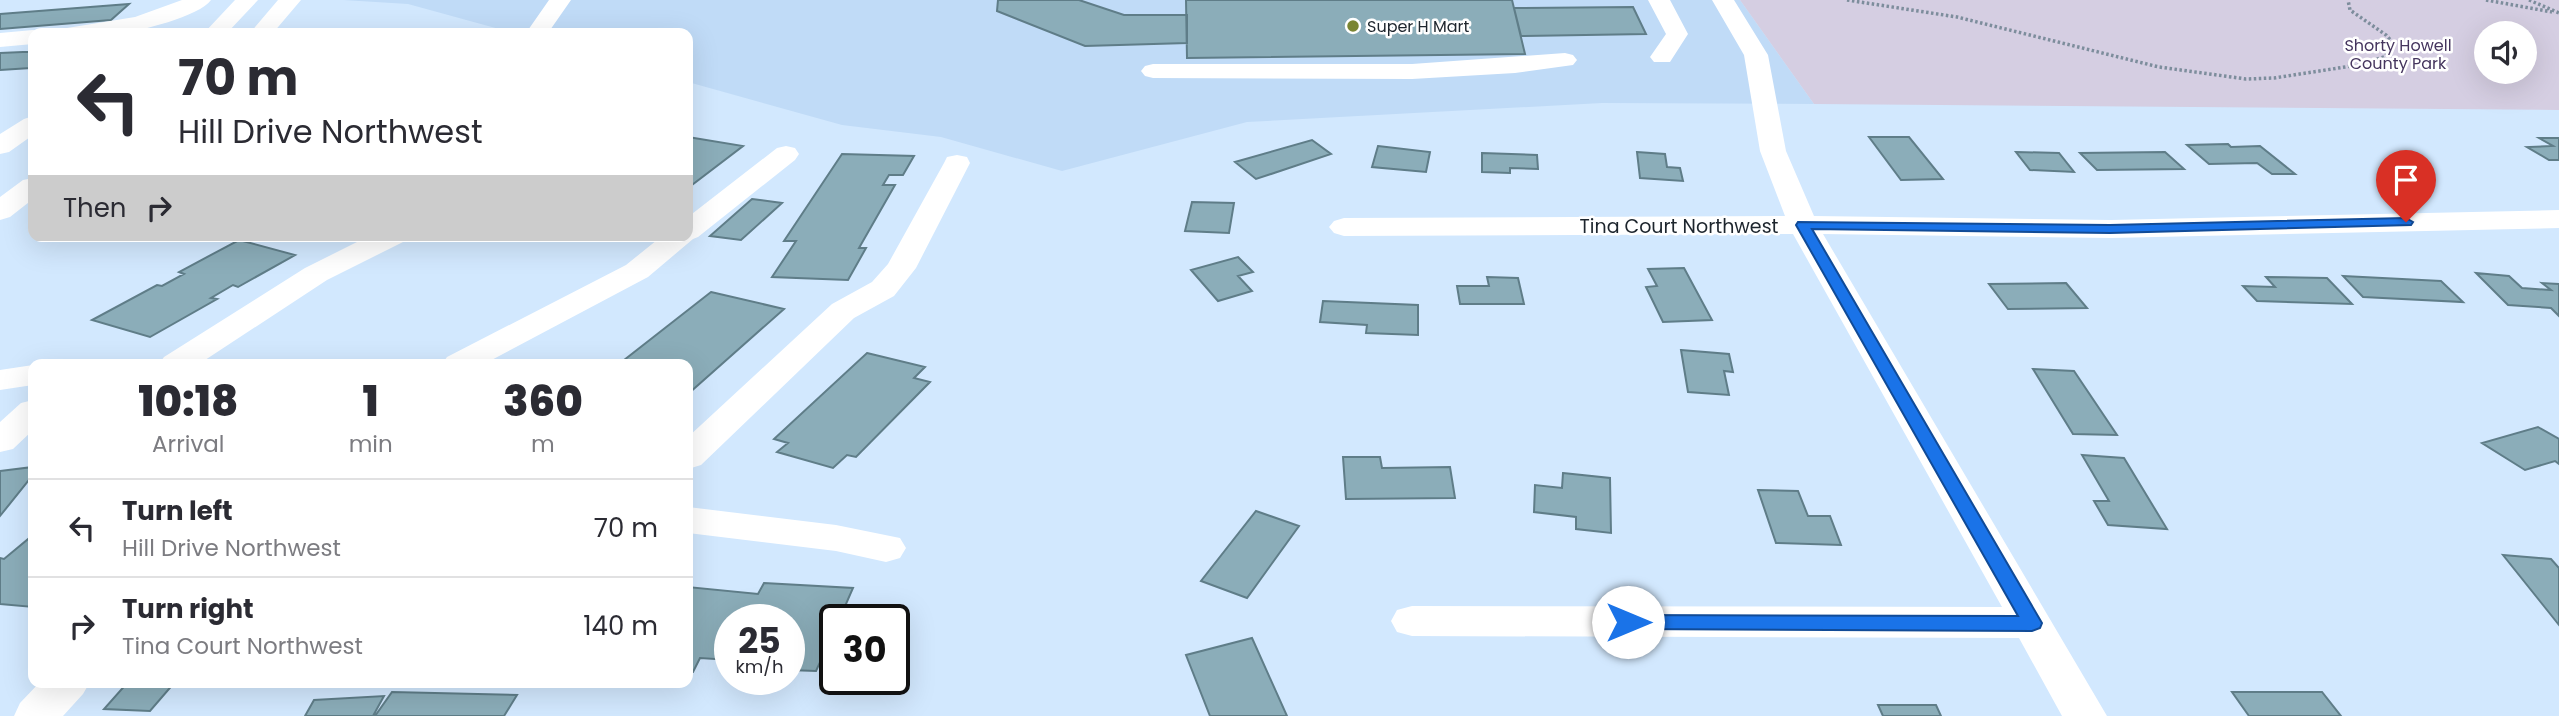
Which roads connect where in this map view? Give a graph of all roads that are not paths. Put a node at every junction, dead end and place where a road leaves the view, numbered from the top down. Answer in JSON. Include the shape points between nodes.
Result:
{"nodes":[{"id":1,"x":200,"y":0,"type":"edge"},
{"id":2,"x":247,"y":0,"type":"edge"},
{"id":3,"x":290,"y":0,"type":"edge"},
{"id":4,"x":560,"y":0,"type":"edge"},
{"id":5,"x":1660,"y":0,"type":"edge"},
{"id":6,"x":1723,"y":0,"type":"edge"},
{"id":7,"x":114,"y":28,"type":"edge"},
{"id":8,"x":220,"y":28,"type":"edge"},
{"id":9,"x":265,"y":28,"type":"edge"},
{"id":10,"x":540,"y":28,"type":"edge"},
{"id":11,"x":28,"y":37,"type":"edge"},
{"id":12,"x":0,"y":40,"type":"edge"},
{"id":13,"x":1662,"y":57,"type":"dead end"},
{"id":14,"x":1565,"y":60,"type":"dead end"},
{"id":15,"x":1153,"y":71,"type":"dead end"},
{"id":16,"x":28,"y":137,"type":"edge"},
{"id":17,"x":786,"y":154,"type":"dead end"},
{"id":18,"x":957,"y":163,"type":"dead end"},
{"id":19,"x":17,"y":166,"type":"edge"},
{"id":20,"x":0,"y":211,"type":"edge"},
{"id":21,"x":2559,"y":219,"type":"edge"},
{"id":22,"x":1803,"y":225,"type":"junction"},
{"id":23,"x":693,"y":227,"type":"edge"},
{"id":24,"x":1344,"y":228,"type":"dead end"},
{"id":25,"x":381,"y":242,"type":"edge"},
{"id":26,"x":673,"y":242,"type":"edge"},
{"id":27,"x":184,"y":359,"type":"edge"},
{"id":28,"x":469,"y":359,"type":"edge"},
{"id":29,"x":28,"y":376,"type":"edge"},
{"id":30,"x":0,"y":380,"type":"edge"},
{"id":31,"x":28,"y":416,"type":"edge"},
{"id":32,"x":0,"y":441,"type":"edge"},
{"id":33,"x":693,"y":452,"type":"edge"},
{"id":34,"x":693,"y":521,"type":"edge"},
{"id":35,"x":886,"y":548,"type":"dead end"},
{"id":36,"x":1412,"y":621,"type":"dead end"},
{"id":37,"x":2032,"y":623,"type":"junction"},
{"id":38,"x":62,"y":688,"type":"edge"},
{"id":39,"x":36,"y":716,"type":"edge"},
{"id":40,"x":2085,"y":716,"type":"edge"}],
"edges":[{"from":1,"to":7,"type":"street"},
{"from":2,"to":8,"type":"street"},
{"from":3,"to":9,"type":"street"},
{"from":4,"to":10,"type":"street"},
{"from":5,"to":13,"type":"street","via":[[1677,34]]},
{"from":6,"to":22,"type":"street","via":[[1756,55],[1773,152]]},
{"from":11,"to":12,"type":"street"},
{"from":14,"to":15,"type":"street","via":[[1438,70]]},
{"from":16,"to":19,"type":"street"},
{"from":17,"to":23,"type":"street"},
{"from":18,"to":33,"type":"street","via":[[901,268],[883,289],[843,311]]},
{"from":19,"to":20,"type":"street"},
{"from":21,"to":22,"type":"street","name":"Tina Court Northwest","via":[[2110,229]]},
{"from":22,"to":24,"type":"street","name":"Tina Court Northwest"},
{"from":22,"to":37,"type":"street"},
{"from":25,"to":27,"type":"street","via":[[316,274]]},
{"from":26,"to":28,"type":"street","via":[[637,271]]},
{"from":29,"to":30,"type":"street"},
{"from":31,"to":32,"type":"street"},
{"from":34,"to":35,"type":"street"},
{"from":36,"to":37,"type":"street"},
{"from":37,"to":40,"type":"street"},
{"from":38,"to":39,"type":"street"}]}
